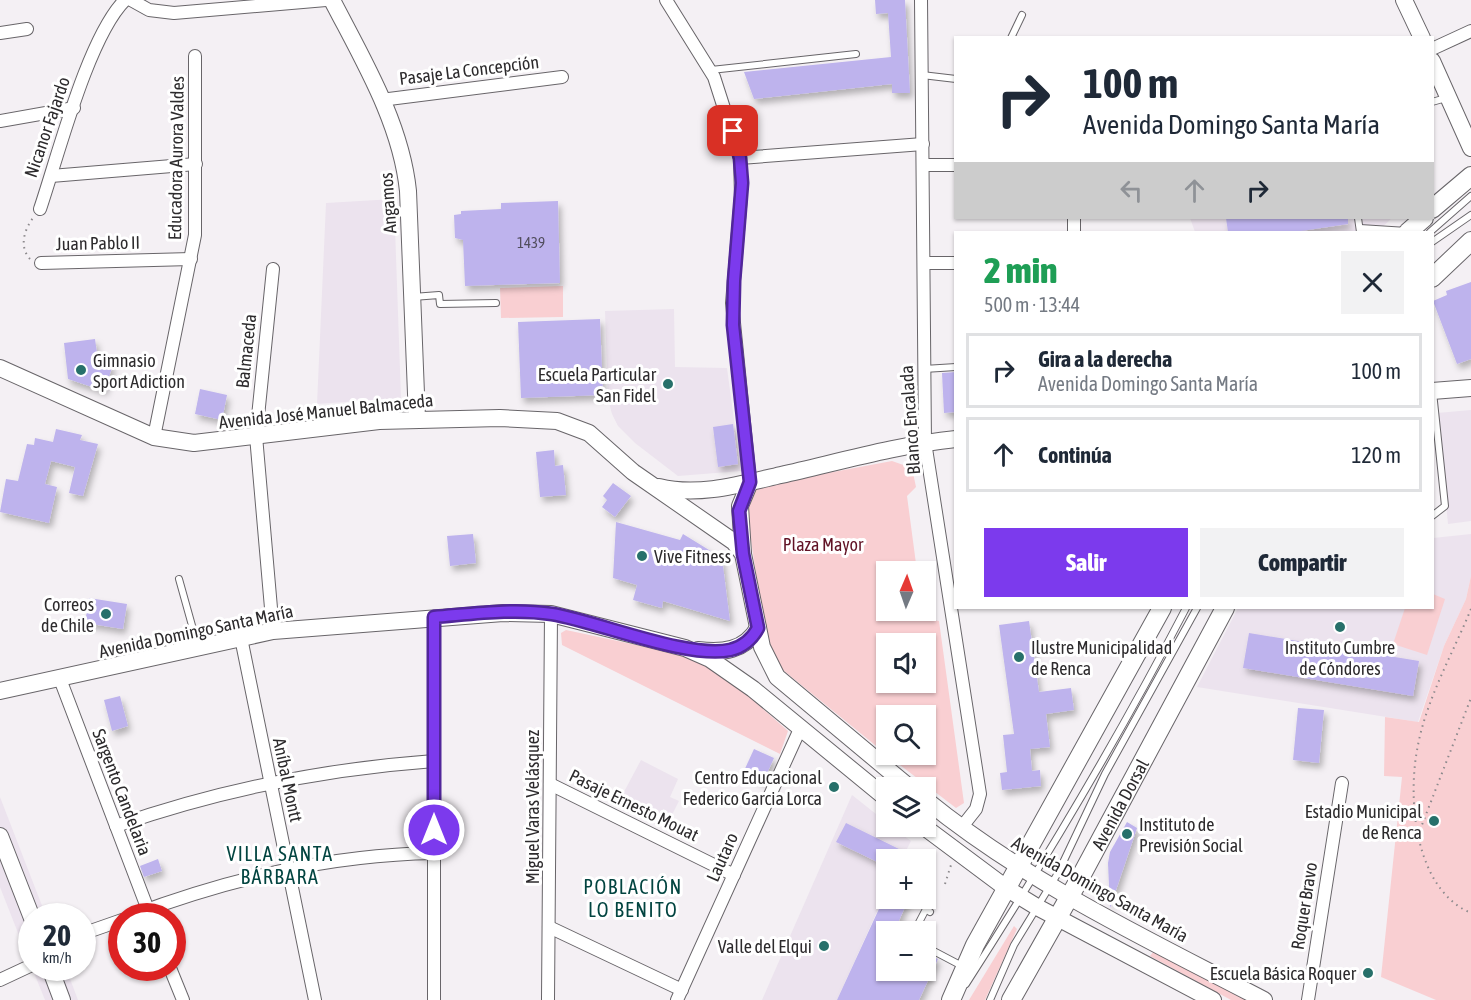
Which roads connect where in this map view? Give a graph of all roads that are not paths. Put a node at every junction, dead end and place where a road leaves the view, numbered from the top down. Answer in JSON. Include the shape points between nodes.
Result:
{"nodes":[{"id":1,"x":125,"y":0,"type":"edge"},
{"id":2,"x":131,"y":0,"type":"edge"},
{"id":3,"x":326,"y":0,"type":"edge"},
{"id":4,"x":333,"y":0,"type":"edge"},
{"id":5,"x":666,"y":0,"type":"edge"},
{"id":6,"x":921,"y":0,"type":"edge"},
{"id":7,"x":1404,"y":0,"type":"edge"},
{"id":8,"x":1022,"y":15,"type":"dead end"},
{"id":9,"x":27,"y":29,"type":"dead end"},
{"id":10,"x":1471,"y":31,"type":"edge"},
{"id":11,"x":0,"y":33,"type":"edge"},
{"id":12,"x":1012,"y":36,"type":"edge"},
{"id":13,"x":1421,"y":36,"type":"edge"},
{"id":14,"x":1434,"y":48,"type":"edge"},
{"id":15,"x":856,"y":54,"type":"dead end"},
{"id":16,"x":195,"y":56,"type":"dead end"},
{"id":17,"x":1434,"y":65,"type":"edge"},
{"id":18,"x":711,"y":70,"type":"junction"},
{"id":19,"x":922,"y":75,"type":"junction"},
{"id":20,"x":562,"y":77,"type":"dead end"},
{"id":21,"x":954,"y":80,"type":"edge"},
{"id":22,"x":1449,"y":97,"type":"junction"},
{"id":23,"x":381,"y":100,"type":"junction"},
{"id":24,"x":1434,"y":101,"type":"edge"},
{"id":25,"x":74,"y":108,"type":"junction"},
{"id":26,"x":0,"y":121,"type":"edge"},
{"id":27,"x":923,"y":144,"type":"junction"},
{"id":28,"x":1471,"y":148,"type":"edge"},
{"id":29,"x":740,"y":158,"type":"junction"},
{"id":30,"x":196,"y":164,"type":"junction"},
{"id":31,"x":923,"y":165,"type":"junction"},
{"id":32,"x":954,"y":165,"type":"edge"},
{"id":33,"x":51,"y":176,"type":"junction"},
{"id":34,"x":1471,"y":176,"type":"edge"},
{"id":35,"x":1471,"y":196,"type":"edge"},
{"id":36,"x":1434,"y":207,"type":"edge"},
{"id":37,"x":40,"y":209,"type":"road end"},
{"id":38,"x":1471,"y":215,"type":"edge"},
{"id":39,"x":1423,"y":219,"type":"edge"},
{"id":40,"x":1360,"y":230,"type":"edge"},
{"id":41,"x":1384,"y":231,"type":"edge"},
{"id":42,"x":1410,"y":231,"type":"edge"},
{"id":43,"x":1431,"y":231,"type":"edge"},
{"id":44,"x":1471,"y":241,"type":"edge"},
{"id":45,"x":1434,"y":242,"type":"edge"},
{"id":46,"x":191,"y":259,"type":"junction"},
{"id":47,"x":41,"y":262,"type":"road end"},
{"id":48,"x":924,"y":262,"type":"junction"},
{"id":49,"x":954,"y":262,"type":"edge"},
{"id":50,"x":273,"y":269,"type":"dead end"},
{"id":51,"x":1434,"y":276,"type":"edge"},
{"id":52,"x":412,"y":297,"type":"junction"},
{"id":53,"x":496,"y":303,"type":"dead end"},
{"id":54,"x":954,"y":367,"type":"edge"},
{"id":55,"x":923,"y":369,"type":"junction"},
{"id":56,"x":0,"y":371,"type":"edge"},
{"id":57,"x":1471,"y":388,"type":"edge"},
{"id":58,"x":1434,"y":392,"type":"edge"},
{"id":59,"x":1434,"y":402,"type":"edge"},
{"id":60,"x":417,"y":419,"type":"junction"},
{"id":61,"x":256,"y":436,"type":"junction"},
{"id":62,"x":154,"y":437,"type":"junction"},
{"id":63,"x":954,"y":439,"type":"edge"},
{"id":64,"x":925,"y":442,"type":"junction"},
{"id":65,"x":750,"y":482,"type":"junction"},
{"id":66,"x":650,"y":484,"type":"junction"},
{"id":67,"x":1434,"y":515,"type":"edge"},
{"id":68,"x":743,"y":554,"type":"junction"},
{"id":69,"x":179,"y":579,"type":"dead end"},
{"id":70,"x":953,"y":606,"type":"edge"},
{"id":71,"x":1161,"y":609,"type":"edge"},
{"id":72,"x":1185,"y":609,"type":"edge"},
{"id":73,"x":1196,"y":609,"type":"edge"},
{"id":74,"x":1224,"y":609,"type":"edge"},
{"id":75,"x":551,"y":614,"type":"junction"},
{"id":76,"x":434,"y":617,"type":"junction"},
{"id":77,"x":758,"y":628,"type":"junction"},
{"id":78,"x":273,"y":631,"type":"junction"},
{"id":79,"x":241,"y":638,"type":"junction"},
{"id":80,"x":198,"y":648,"type":"junction"},
{"id":81,"x":685,"y":648,"type":"junction"},
{"id":82,"x":60,"y":680,"type":"junction"},
{"id":83,"x":0,"y":691,"type":"edge"},
{"id":84,"x":800,"y":729,"type":"junction"},
{"id":85,"x":434,"y":761,"type":"junction"},
{"id":86,"x":897,"y":777,"type":"edge"},
{"id":87,"x":270,"y":782,"type":"junction"},
{"id":88,"x":1342,"y":783,"type":"dead end"},
{"id":89,"x":550,"y":784,"type":"junction"},
{"id":90,"x":876,"y":790,"type":"edge"},
{"id":91,"x":936,"y":808,"type":"edge"},
{"id":92,"x":116,"y":826,"type":"junction"},
{"id":93,"x":961,"y":828,"type":"junction"},
{"id":94,"x":0,"y":836,"type":"edge"},
{"id":95,"x":936,"y":836,"type":"edge"},
{"id":96,"x":434,"y":853,"type":"junction"},
{"id":97,"x":288,"y":868,"type":"junction"},
{"id":98,"x":1018,"y":868,"type":"junction"},
{"id":99,"x":734,"y":875,"type":"junction"},
{"id":100,"x":1035,"y":878,"type":"junction"},
{"id":101,"x":1049,"y":887,"type":"junction"},
{"id":102,"x":1006,"y":888,"type":"junction"},
{"id":103,"x":1068,"y":896,"type":"junction"},
{"id":104,"x":1030,"y":902,"type":"junction"},
{"id":105,"x":26,"y":903,"type":"edge"},
{"id":106,"x":145,"y":903,"type":"edge"},
{"id":107,"x":174,"y":903,"type":"edge"},
{"id":108,"x":930,"y":912,"type":"dead end"},
{"id":109,"x":1056,"y":916,"type":"junction"},
{"id":110,"x":920,"y":921,"type":"edge"},
{"id":111,"x":549,"y":927,"type":"junction"},
{"id":112,"x":936,"y":953,"type":"edge"},
{"id":113,"x":964,"y":968,"type":"junction"},
{"id":114,"x":18,"y":972,"type":"edge"},
{"id":115,"x":0,"y":980,"type":"edge"},
{"id":116,"x":55,"y":981,"type":"edge"},
{"id":117,"x":175,"y":981,"type":"edge"},
{"id":118,"x":680,"y":995,"type":"edge"},
{"id":119,"x":63,"y":1000,"type":"edge"},
{"id":120,"x":183,"y":1000,"type":"edge"},
{"id":121,"x":315,"y":1000,"type":"edge"},
{"id":122,"x":434,"y":1000,"type":"edge"},
{"id":123,"x":548,"y":1000,"type":"edge"},
{"id":124,"x":951,"y":1000,"type":"edge"},
{"id":125,"x":956,"y":1000,"type":"edge"},
{"id":126,"x":990,"y":1000,"type":"edge"},
{"id":127,"x":1011,"y":1000,"type":"edge"},
{"id":128,"x":1213,"y":1000,"type":"edge"},
{"id":129,"x":1264,"y":1000,"type":"edge"},
{"id":130,"x":1308,"y":1000,"type":"edge"}],
"edges":[{"from":1,"to":25,"type":"street","name":"Nicanor Fajardo","via":[[91,58]]},
{"from":2,"to":3,"type":"street","via":[[149,10],[174,13]]},
{"from":4,"to":23,"type":"main road","name":"Angamos"},
{"from":5,"to":18,"type":"street"},
{"from":6,"to":19,"type":"street","name":"Blanco Encalada"},
{"from":7,"to":13,"type":"main road"},
{"from":8,"to":12,"type":"lane"},
{"from":9,"to":11,"type":"street"},
{"from":10,"to":14,"type":"street"},
{"from":15,"to":18,"type":"lane"},
{"from":16,"to":30,"type":"street","name":"Educadora Aurora Valdes"},
{"from":17,"to":22,"type":"main road"},
{"from":18,"to":29,"type":"street"},
{"from":19,"to":21,"type":"lane"},
{"from":19,"to":27,"type":"street","name":"Blanco Encalada"},
{"from":20,"to":23,"type":"street","name":"Pasaje La Concepción"},
{"from":22,"to":24,"type":"lane"},
{"from":22,"to":28,"type":"main road"},
{"from":23,"to":52,"type":"main road","name":"Angamos","via":[[399,142],[406,174]]},
{"from":25,"to":26,"type":"street"},
{"from":25,"to":33,"type":"street","name":"Nicanor Fajardo"},
{"from":27,"to":29,"type":"street"},
{"from":27,"to":31,"type":"street","name":"Blanco Encalada"},
{"from":29,"to":65,"type":"street","via":[[742,189],[732,303]]},
{"from":30,"to":33,"type":"street"},
{"from":30,"to":46,"type":"street","name":"Educadora Aurora Valdes","via":[[197,208]]},
{"from":31,"to":32,"type":"street"},
{"from":31,"to":48,"type":"street","name":"Blanco Encalada"},
{"from":33,"to":37,"type":"street","name":"Nicanor Fajardo"},
{"from":34,"to":36,"type":"main road"},
{"from":35,"to":43,"type":"lane"},
{"from":38,"to":45,"type":"lane"},
{"from":39,"to":42,"type":"main road"},
{"from":40,"to":41,"type":"lane"},
{"from":44,"to":51,"type":"main road"},
{"from":46,"to":47,"type":"street","name":"Juan Pablo II"},
{"from":46,"to":62,"type":"street","name":"Educadora Aurora Valdes"},
{"from":48,"to":49,"type":"street"},
{"from":48,"to":55,"type":"street","name":"Blanco Encalada"},
{"from":50,"to":61,"type":"street","name":"Balmaceda"},
{"from":52,"to":53,"type":"lane","via":[[439,295],[440,304]]},
{"from":52,"to":60,"type":"main road","name":"Angamos"},
{"from":54,"to":55,"type":"lane"},
{"from":55,"to":64,"type":"street","name":"Blanco Encalada"},
{"from":56,"to":62,"type":"main road","name":"Avenida José Manuel Balmaceda"},
{"from":57,"to":58,"type":"main road"},
{"from":59,"to":67,"type":"lane","via":[[1445,506]]},
{"from":60,"to":61,"type":"main road","name":"Avenida José Manuel Balmaceda"},
{"from":60,"to":66,"type":"main road","name":"Avenida José Manuel Balmaceda","via":[[518,418],[567,423],[589,433]]},
{"from":61,"to":62,"type":"main road","name":"Avenida José Manuel Balmaceda","via":[[208,443]]},
{"from":61,"to":78,"type":"street"},
{"from":63,"to":64,"type":"main road","name":"Avenida José Manuel Balmaceda"},
{"from":64,"to":65,"type":"main road","name":"Avenida José Manuel Balmaceda"},
{"from":64,"to":70,"type":"street","name":"Blanco Encalada"},
{"from":65,"to":66,"type":"main road","name":"Avenida José Manuel Balmaceda","via":[[690,491]]},
{"from":65,"to":68,"type":"main road","via":[[740,506]]},
{"from":66,"to":68,"type":"main road","name":"Avenida José Manuel Balmaceda","via":[[726,534]]},
{"from":68,"to":77,"type":"main road"},
{"from":69,"to":80,"type":"lane"},
{"from":70,"to":93,"type":"street","name":"Blanco Encalada","via":[[980,794],[976,809]]},
{"from":71,"to":98,"type":"main road"},
{"from":72,"to":100,"type":"lane"},
{"from":73,"to":101,"type":"lane","via":[[1105,774]]},
{"from":74,"to":103,"type":"main road","name":"Avenida Dorsal"},
{"from":75,"to":76,"type":"main road","name":"Avenida Domingo Santa María"},
{"from":75,"to":81,"type":"main road","name":"Avenida Domingo Santa María"},
{"from":75,"to":89,"type":"street","name":"Miguel Varas Velásquez"},
{"from":76,"to":78,"type":"main road","name":"Avenida Domingo Santa María"},
{"from":76,"to":85,"type":"street"},
{"from":77,"to":81,"type":"main road","via":[[749,640],[729,650]]},
{"from":77,"to":86,"type":"main road","via":[[766,659],[777,677]]},
{"from":78,"to":79,"type":"main road","name":"Avenida Domingo Santa María"},
{"from":79,"to":80,"type":"main road","name":"Avenida Domingo Santa María"},
{"from":79,"to":87,"type":"street","name":"Aníbal Montt"},
{"from":80,"to":82,"type":"main road","name":"Avenida Domingo Santa María"},
{"from":81,"to":84,"type":"main road","name":"Avenida Domingo Santa María","via":[[732,673]]},
{"from":82,"to":83,"type":"main road","name":"Avenida Domingo Santa María"},
{"from":82,"to":92,"type":"street","name":"Sargento Candelaria"},
{"from":84,"to":90,"type":"main road","name":"Avenida Domingo Santa María"},
{"from":84,"to":99,"type":"street","name":"Lautaro"},
{"from":85,"to":87,"type":"street","via":[[353,768]]},
{"from":85,"to":96,"type":"street"},
{"from":87,"to":92,"type":"street"},
{"from":87,"to":97,"type":"street","name":"Aníbal Montt"},
{"from":88,"to":130,"type":"street","name":"Roquer Bravo"},
{"from":89,"to":99,"type":"street","name":"Pasaje Ernesto Mouat"},
{"from":89,"to":111,"type":"street","name":"Miguel Varas Velásquez"},
{"from":91,"to":93,"type":"main road","name":"Avenida Domingo Santa María"},
{"from":92,"to":106,"type":"street","name":"Sargento Candelaria"},
{"from":93,"to":98,"type":"main road","name":"Avenida Domingo Santa María"},
{"from":94,"to":105,"type":"main road"},
{"from":95,"to":102,"type":"main road"},
{"from":96,"to":97,"type":"street","via":[[360,857]]},
{"from":96,"to":122,"type":"street"},
{"from":97,"to":107,"type":"street","via":[[216,886]]},
{"from":97,"to":121,"type":"street","name":"Aníbal Montt"},
{"from":98,"to":100,"type":"main road","name":"Avenida Domingo Santa María"},
{"from":98,"to":102,"type":"main road"},
{"from":99,"to":118,"type":"street","name":"Lautaro"},
{"from":100,"to":101,"type":"main road","name":"Avenida Domingo Santa María"},
{"from":100,"to":104,"type":"lane"},
{"from":101,"to":103,"type":"main road","name":"Avenida Domingo Santa María"},
{"from":101,"to":104,"type":"lane"},
{"from":102,"to":104,"type":"main road"},
{"from":102,"to":113,"type":"main road"},
{"from":103,"to":109,"type":"main road","name":"Avenida Dorsal"},
{"from":103,"to":129,"type":"main road","name":"Avenida Domingo Santa María"},
{"from":104,"to":109,"type":"main road"},
{"from":104,"to":125,"type":"lane"},
{"from":104,"to":126,"type":"lane"},
{"from":108,"to":110,"type":"lane","via":[[926,909]]},
{"from":109,"to":127,"type":"main road","name":"Avenida Dorsal"},
{"from":109,"to":128,"type":"main road"},
{"from":111,"to":118,"type":"street"},
{"from":111,"to":123,"type":"street","name":"Miguel Varas Velásquez"},
{"from":112,"to":113,"type":"lane"},
{"from":113,"to":124,"type":"main road"},
{"from":114,"to":115,"type":"street"},
{"from":116,"to":119,"type":"main road"},
{"from":117,"to":120,"type":"street"}]}
